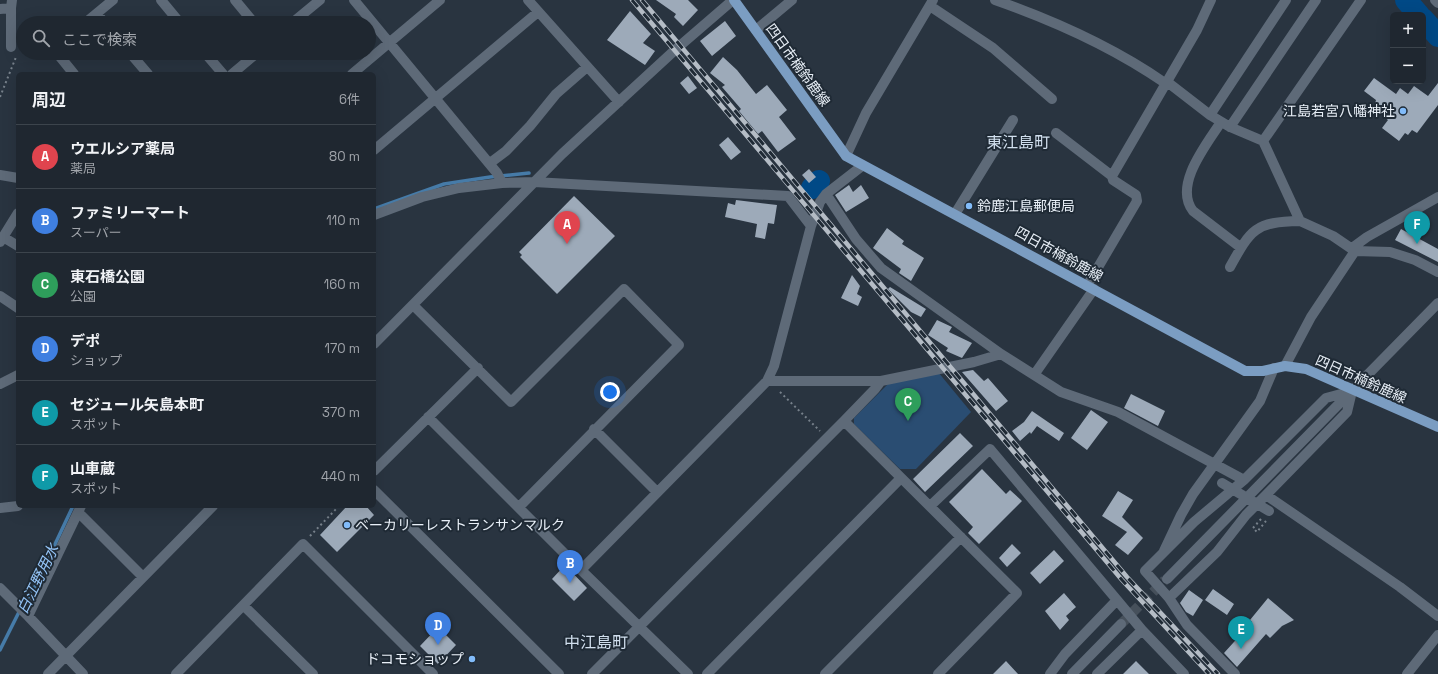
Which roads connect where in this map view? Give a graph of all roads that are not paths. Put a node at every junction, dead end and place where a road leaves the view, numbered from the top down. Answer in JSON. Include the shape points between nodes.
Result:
{"nodes":[{"id":1,"x":113,"y":0,"type":"edge"},
{"id":2,"x":161,"y":0,"type":"edge"},
{"id":3,"x":235,"y":0,"type":"edge"},
{"id":4,"x":354,"y":0,"type":"edge"},
{"id":5,"x":440,"y":0,"type":"edge"},
{"id":6,"x":528,"y":0,"type":"edge"},
{"id":7,"x":734,"y":0,"type":"edge"},
{"id":8,"x":792,"y":0,"type":"edge"},
{"id":9,"x":995,"y":0,"type":"edge"},
{"id":10,"x":1212,"y":0,"type":"edge"},
{"id":11,"x":1286,"y":0,"type":"edge"},
{"id":12,"x":1316,"y":0,"type":"edge"},
{"id":13,"x":1361,"y":0,"type":"edge"},
{"id":14,"x":1435,"y":0,"type":"edge"},
{"id":15,"x":313,"y":2,"type":"edge"},
{"id":16,"x":931,"y":3,"type":"edge"},
{"id":17,"x":1438,"y":3,"type":"edge"},
{"id":18,"x":11,"y":4,"type":"edge"},
{"id":19,"x":0,"y":9,"type":"edge"},
{"id":20,"x":538,"y":12,"type":"junction"},
{"id":21,"x":97,"y":14,"type":"joint"},
{"id":22,"x":95,"y":16,"type":"edge"},
{"id":23,"x":174,"y":16,"type":"edge"},
{"id":24,"x":248,"y":16,"type":"edge"},
{"id":25,"x":299,"y":16,"type":"edge"},
{"id":26,"x":368,"y":16,"type":"edge"},
{"id":27,"x":376,"y":26,"type":"edge"},
{"id":28,"x":756,"y":30,"type":"junction"},
{"id":29,"x":390,"y":42,"type":"junction"},
{"id":30,"x":11,"y":47,"type":"road end"},
{"id":31,"x":376,"y":54,"type":"edge"},
{"id":32,"x":63,"y":60,"type":"edge"},
{"id":33,"x":136,"y":60,"type":"edge"},
{"id":34,"x":212,"y":60,"type":"edge"},
{"id":35,"x":249,"y":60,"type":"edge"},
{"id":36,"x":369,"y":60,"type":"edge"},
{"id":37,"x":587,"y":67,"type":"junction"},
{"id":38,"x":72,"y":72,"type":"edge"},
{"id":39,"x":146,"y":72,"type":"edge"},
{"id":40,"x":221,"y":72,"type":"edge"},
{"id":41,"x":234,"y":72,"type":"edge"},
{"id":42,"x":354,"y":72,"type":"edge"},
{"id":43,"x":1166,"y":82,"type":"junction"},
{"id":44,"x":436,"y":98,"type":"junction"},
{"id":45,"x":1052,"y":99,"type":"dead end"},
{"id":46,"x":619,"y":102,"type":"junction"},
{"id":47,"x":1210,"y":115,"type":"junction"},
{"id":48,"x":1013,"y":120,"type":"dead end"},
{"id":49,"x":1226,"y":124,"type":"junction"},
{"id":50,"x":1056,"y":133,"type":"dead end"},
{"id":51,"x":1263,"y":141,"type":"junction"},
{"id":52,"x":376,"y":148,"type":"edge"},
{"id":53,"x":846,"y":156,"type":"junction"},
{"id":54,"x":490,"y":163,"type":"junction"},
{"id":55,"x":862,"y":166,"type":"junction"},
{"id":56,"x":0,"y":175,"type":"edge"},
{"id":57,"x":1112,"y":176,"type":"junction"},
{"id":58,"x":16,"y":178,"type":"edge"},
{"id":59,"x":500,"y":178,"type":"junction"},
{"id":60,"x":534,"y":182,"type":"junction"},
{"id":61,"x":826,"y":194,"type":"junction"},
{"id":62,"x":1438,"y":198,"type":"edge"},
{"id":63,"x":376,"y":213,"type":"edge"},
{"id":64,"x":955,"y":214,"type":"junction"},
{"id":65,"x":16,"y":216,"type":"edge"},
{"id":66,"x":1300,"y":221,"type":"junction"},
{"id":67,"x":811,"y":226,"type":"junction"},
{"id":68,"x":2,"y":240,"type":"edge"},
{"id":69,"x":16,"y":245,"type":"edge"},
{"id":70,"x":1240,"y":247,"type":"junction"},
{"id":71,"x":1353,"y":249,"type":"junction"},
{"id":72,"x":1230,"y":267,"type":"dead end"},
{"id":73,"x":1438,"y":272,"type":"edge"},
{"id":74,"x":1090,"y":288,"type":"junction"},
{"id":75,"x":0,"y":296,"type":"edge"},
{"id":76,"x":1438,"y":303,"type":"edge"},
{"id":77,"x":413,"y":305,"type":"junction"},
{"id":78,"x":16,"y":307,"type":"edge"},
{"id":79,"x":376,"y":342,"type":"edge"},
{"id":80,"x":1001,"y":354,"type":"junction"},
{"id":81,"x":1285,"y":366,"type":"junction"},
{"id":82,"x":478,"y":368,"type":"junction"},
{"id":83,"x":1274,"y":368,"type":"junction"},
{"id":84,"x":1034,"y":375,"type":"junction"},
{"id":85,"x":768,"y":381,"type":"junction"},
{"id":86,"x":881,"y":381,"type":"junction"},
{"id":87,"x":1352,"y":391,"type":"junction"},
{"id":88,"x":428,"y":417,"type":"junction"},
{"id":89,"x":844,"y":421,"type":"junction"},
{"id":90,"x":1438,"y":427,"type":"edge"},
{"id":91,"x":594,"y":429,"type":"junction"},
{"id":92,"x":1213,"y":465,"type":"junction"},
{"id":93,"x":376,"y":468,"type":"edge"},
{"id":94,"x":901,"y":478,"type":"junction"},
{"id":95,"x":1244,"y":480,"type":"junction"},
{"id":96,"x":1222,"y":483,"type":"dead end"},
{"id":97,"x":376,"y":492,"type":"edge"},
{"id":98,"x":657,"y":492,"type":"junction"},
{"id":99,"x":1266,"y":495,"type":"junction"},
{"id":100,"x":16,"y":506,"type":"edge"},
{"id":101,"x":519,"y":506,"type":"junction"},
{"id":102,"x":930,"y":506,"type":"junction"},
{"id":103,"x":0,"y":508,"type":"edge"},
{"id":104,"x":211,"y":508,"type":"edge"},
{"id":105,"x":79,"y":510,"type":"edge"},
{"id":106,"x":1270,"y":513,"type":"road end"},
{"id":107,"x":961,"y":537,"type":"junction"},
{"id":108,"x":1164,"y":552,"type":"junction"},
{"id":109,"x":581,"y":570,"type":"junction"},
{"id":110,"x":143,"y":577,"type":"junction"},
{"id":111,"x":1167,"y":579,"type":"tunnel mouth"},
{"id":112,"x":0,"y":588,"type":"edge"},
{"id":113,"x":1169,"y":598,"type":"junction"},
{"id":114,"x":1117,"y":600,"type":"junction"},
{"id":115,"x":244,"y":606,"type":"junction"},
{"id":116,"x":24,"y":612,"type":"junction"},
{"id":117,"x":1438,"y":616,"type":"edge"},
{"id":118,"x":1121,"y":624,"type":"tunnel mouth"},
{"id":119,"x":640,"y":627,"type":"junction"},
{"id":120,"x":1142,"y":630,"type":"junction"},
{"id":121,"x":1438,"y":635,"type":"edge"},
{"id":122,"x":65,"y":656,"type":"junction"},
{"id":123,"x":48,"y":674,"type":"edge"},
{"id":124,"x":83,"y":674,"type":"edge"},
{"id":125,"x":176,"y":674,"type":"edge"},
{"id":126,"x":313,"y":674,"type":"edge"},
{"id":127,"x":433,"y":674,"type":"edge"},
{"id":128,"x":559,"y":674,"type":"edge"},
{"id":129,"x":592,"y":674,"type":"edge"},
{"id":130,"x":688,"y":674,"type":"edge"},
{"id":131,"x":707,"y":674,"type":"edge"},
{"id":132,"x":825,"y":674,"type":"edge"},
{"id":133,"x":938,"y":674,"type":"edge"},
{"id":134,"x":1050,"y":674,"type":"edge"},
{"id":135,"x":1072,"y":674,"type":"edge"},
{"id":136,"x":1097,"y":674,"type":"edge"},
{"id":137,"x":1184,"y":674,"type":"edge"},
{"id":138,"x":1235,"y":674,"type":"edge"},
{"id":139,"x":1407,"y":674,"type":"edge"}],
"edges":[{"from":1,"to":21,"type":"street"},
{"from":2,"to":23,"type":"street"},
{"from":3,"to":24,"type":"street"},
{"from":4,"to":26,"type":"street"},
{"from":5,"to":29,"type":"street"},
{"from":6,"to":20,"type":"street"},
{"from":7,"to":28,"type":"main road","name":"四日市楠鈴鹿線"},
{"from":7,"to":46,"type":"street"},
{"from":8,"to":28,"type":"street"},
{"from":9,"to":43,"type":"street","via":[[1075,32]]},
{"from":10,"to":43,"type":"street"},
{"from":11,"to":47,"type":"street"},
{"from":12,"to":49,"type":"street"},
{"from":13,"to":51,"type":"street"},
{"from":14,"to":17,"type":"street"},
{"from":15,"to":25,"type":"street"},
{"from":16,"to":45,"type":"street","via":[[993,48]]},
{"from":16,"to":53,"type":"street","via":[[866,113]]},
{"from":18,"to":19,"type":"street"},
{"from":18,"to":30,"type":"street"},
{"from":20,"to":37,"type":"street"},
{"from":20,"to":44,"type":"street"},
{"from":21,"to":22,"type":"street"},
{"from":27,"to":29,"type":"street"},
{"from":28,"to":53,"type":"main road","name":"四日市楠鈴鹿線"},
{"from":29,"to":31,"type":"street"},
{"from":29,"to":44,"type":"street"},
{"from":32,"to":38,"type":"street"},
{"from":33,"to":39,"type":"street"},
{"from":34,"to":40,"type":"street"},
{"from":35,"to":41,"type":"street"},
{"from":36,"to":42,"type":"street"},
{"from":37,"to":46,"type":"street"},
{"from":37,"to":54,"type":"street","via":[[556,94],[506,151]]},
{"from":43,"to":47,"type":"street"},
{"from":43,"to":57,"type":"street"},
{"from":44,"to":52,"type":"street"},
{"from":44,"to":54,"type":"street"},
{"from":46,"to":60,"type":"street"},
{"from":47,"to":49,"type":"street"},
{"from":48,"to":64,"type":"street"},
{"from":49,"to":51,"type":"street"},
{"from":49,"to":70,"type":"street","via":[[1192,169],[1187,185],[1187,198],[1193,211]]},
{"from":50,"to":57,"type":"street"},
{"from":51,"to":66,"type":"street"},
{"from":53,"to":55,"type":"main road","name":"四日市楠鈴鹿線"},
{"from":54,"to":59,"type":"street"},
{"from":55,"to":61,"type":"street"},
{"from":55,"to":64,"type":"main road","name":"四日市楠鈴鹿線"},
{"from":56,"to":58,"type":"street"},
{"from":57,"to":74,"type":"street","via":[[1113,180],[1136,195],[1137,201]]},
{"from":59,"to":60,"type":"street"},
{"from":59,"to":63,"type":"street","via":[[422,197]]},
{"from":60,"to":67,"type":"street","via":[[788,196]]},
{"from":60,"to":77,"type":"street"},
{"from":61,"to":67,"type":"street","via":[[820,202]]},
{"from":61,"to":80,"type":"street","via":[[856,239],[881,268]]},
{"from":62,"to":71,"type":"street","via":[[1367,238]]},
{"from":64,"to":74,"type":"main road","name":"四日市楠鈴鹿線"},
{"from":65,"to":68,"type":"street"},
{"from":66,"to":70,"type":"street","via":[[1269,222],[1257,228]]},
{"from":66,"to":71,"type":"street","via":[[1333,236]]},
{"from":67,"to":85,"type":"street"},
{"from":68,"to":69,"type":"street"},
{"from":70,"to":72,"type":"street"},
{"from":71,"to":73,"type":"street","via":[[1390,252],[1415,260]]},
{"from":71,"to":81,"type":"street","via":[[1310,317]]},
{"from":74,"to":83,"type":"main road","name":"四日市楠鈴鹿線","via":[[1245,371]]},
{"from":74,"to":84,"type":"street"},
{"from":75,"to":78,"type":"street"},
{"from":76,"to":87,"type":"street"},
{"from":77,"to":79,"type":"street"},
{"from":77,"to":82,"type":"street"},
{"from":80,"to":84,"type":"street"},
{"from":80,"to":86,"type":"street"},
{"from":81,"to":83,"type":"main road","name":"四日市楠鈴鹿線"},
{"from":81,"to":87,"type":"main road","name":"四日市楠鈴鹿線","via":[[1306,369]]},
{"from":82,"to":88,"type":"street"},
{"from":82,"to":91,"type":"street","via":[[511,402],[624,289],[679,345]]},
{"from":83,"to":92,"type":"street","via":[[1260,400]]},
{"from":84,"to":92,"type":"street","via":[[1072,398],[1118,412]]},
{"from":85,"to":86,"type":"street"},
{"from":85,"to":98,"type":"street"},
{"from":86,"to":89,"type":"street"},
{"from":87,"to":90,"type":"main road","name":"四日市楠鈴鹿線"},
{"from":87,"to":95,"type":"street","via":[[1326,398]]},
{"from":87,"to":99,"type":"street","via":[[1346,412]]},
{"from":87,"to":111,"type":"street"},
{"from":88,"to":93,"type":"street"},
{"from":88,"to":101,"type":"street"},
{"from":89,"to":94,"type":"street"},
{"from":89,"to":119,"type":"street"},
{"from":91,"to":98,"type":"street"},
{"from":91,"to":101,"type":"street"},
{"from":92,"to":95,"type":"street"},
{"from":92,"to":108,"type":"street","via":[[1181,515]]},
{"from":94,"to":102,"type":"street"},
{"from":94,"to":131,"type":"street"},
{"from":95,"to":108,"type":"street","via":[[1194,522]]},
{"from":96,"to":106,"type":"street"},
{"from":97,"to":128,"type":"street"},
{"from":98,"to":109,"type":"street"},
{"from":99,"to":113,"type":"street","via":[[1246,514],[1217,552]]},
{"from":99,"to":117,"type":"street"},
{"from":100,"to":103,"type":"street"},
{"from":101,"to":109,"type":"street"},
{"from":102,"to":107,"type":"street"},
{"from":102,"to":114,"type":"street","via":[[990,449]]},
{"from":104,"to":110,"type":"street"},
{"from":105,"to":110,"type":"street"},
{"from":105,"to":116,"type":"street"},
{"from":107,"to":132,"type":"street"},
{"from":107,"to":133,"type":"street","via":[[1017,593]]},
{"from":108,"to":113,"type":"street","via":[[1145,571]]},
{"from":109,"to":119,"type":"street"},
{"from":110,"to":122,"type":"street"},
{"from":112,"to":116,"type":"street"},
{"from":113,"to":138,"type":"street","via":[[1187,625]]},
{"from":114,"to":120,"type":"street"},
{"from":114,"to":134,"type":"street","via":[[1065,654]]},
{"from":115,"to":125,"type":"street"},
{"from":115,"to":126,"type":"street"},
{"from":115,"to":127,"type":"street","via":[[303,544]]},
{"from":116,"to":122,"type":"street"},
{"from":118,"to":135,"type":"street"},
{"from":119,"to":129,"type":"street"},
{"from":119,"to":130,"type":"street"},
{"from":120,"to":136,"type":"street"},
{"from":120,"to":137,"type":"street"},
{"from":121,"to":139,"type":"street"},
{"from":122,"to":123,"type":"street"},
{"from":122,"to":124,"type":"street"}]}
